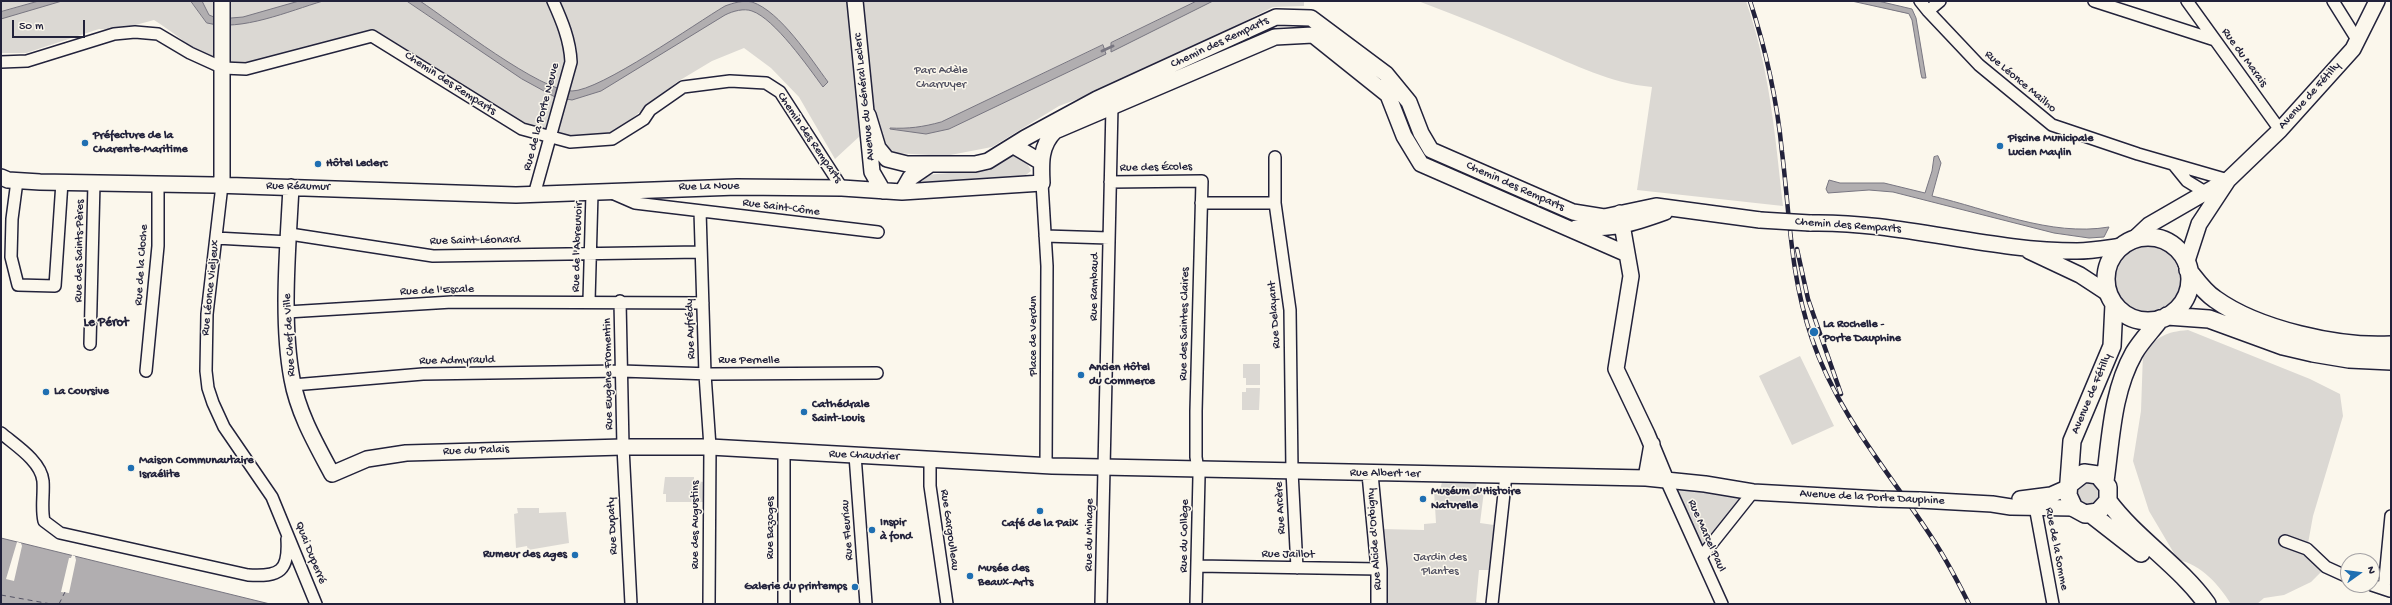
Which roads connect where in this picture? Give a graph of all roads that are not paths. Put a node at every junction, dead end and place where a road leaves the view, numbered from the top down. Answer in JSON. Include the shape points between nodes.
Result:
{"nodes":[{"id":1,"x":553,"y":1,"type":"edge"},
{"id":2,"x":855,"y":1,"type":"edge"},
{"id":3,"x":1920,"y":1,"type":"edge"},
{"id":4,"x":1940,"y":1,"type":"edge"},
{"id":5,"x":2094,"y":1,"type":"edge"},
{"id":6,"x":2187,"y":1,"type":"edge"},
{"id":7,"x":2333,"y":1,"type":"edge"},
{"id":8,"x":2377,"y":1,"type":"edge"},
{"id":9,"x":222,"y":3,"type":"edge"},
{"id":10,"x":1928,"y":11,"type":"junction"},
{"id":11,"x":2215,"y":40,"type":"junction"},
{"id":12,"x":2358,"y":41,"type":"junction"},
{"id":13,"x":1,"y":62,"type":"edge"},
{"id":14,"x":223,"y":68,"type":"junction"},
{"id":15,"x":1112,"y":106,"type":"junction"},
{"id":16,"x":868,"y":115,"type":"junction"},
{"id":17,"x":2280,"y":130,"type":"junction"},
{"id":18,"x":549,"y":137,"type":"junction"},
{"id":19,"x":1014,"y":146,"type":"junction"},
{"id":20,"x":1275,"y":157,"type":"dead end"},
{"id":21,"x":1041,"y":162,"type":"junction"},
{"id":22,"x":929,"y":165,"type":"junction"},
{"id":23,"x":2174,"y":165,"type":"junction"},
{"id":24,"x":1,"y":177,"type":"edge"},
{"id":25,"x":2228,"y":180,"type":"junction"},
{"id":26,"x":17,"y":181,"type":"junction"},
{"id":27,"x":1202,"y":181,"type":"joint"},
{"id":28,"x":2188,"y":181,"type":"junction"},
{"id":29,"x":62,"y":182,"type":"junction"},
{"id":30,"x":1110,"y":182,"type":"junction"},
{"id":31,"x":94,"y":183,"type":"junction"},
{"id":32,"x":1042,"y":183,"type":"junction"},
{"id":33,"x":158,"y":184,"type":"junction"},
{"id":34,"x":222,"y":185,"type":"junction"},
{"id":35,"x":291,"y":187,"type":"junction"},
{"id":36,"x":842,"y":188,"type":"junction"},
{"id":37,"x":883,"y":191,"type":"junction"},
{"id":38,"x":902,"y":192,"type":"junction"},
{"id":39,"x":592,"y":193,"type":"junction"},
{"id":40,"x":611,"y":193,"type":"junction"},
{"id":41,"x":534,"y":195,"type":"junction"},
{"id":42,"x":2210,"y":196,"type":"junction"},
{"id":43,"x":1201,"y":203,"type":"junction"},
{"id":44,"x":1275,"y":203,"type":"junction"},
{"id":45,"x":2185,"y":204,"type":"junction"},
{"id":46,"x":700,"y":211,"type":"junction"},
{"id":47,"x":1622,"y":220,"type":"junction"},
{"id":48,"x":1570,"y":228,"type":"junction"},
{"id":49,"x":878,"y":232,"type":"dead end"},
{"id":50,"x":1045,"y":236,"type":"junction"},
{"id":51,"x":216,"y":238,"type":"junction"},
{"id":52,"x":289,"y":238,"type":"junction"},
{"id":53,"x":1109,"y":238,"type":"junction"},
{"id":54,"x":2127,"y":243,"type":"junction"},
{"id":55,"x":2022,"y":248,"type":"junction"},
{"id":56,"x":701,"y":252,"type":"junction"},
{"id":57,"x":590,"y":254,"type":"junction"},
{"id":58,"x":1627,"y":254,"type":"junction"},
{"id":59,"x":2187,"y":267,"type":"junction"},
{"id":60,"x":2111,"y":299,"type":"junction"},
{"id":61,"x":589,"y":301,"type":"junction"},
{"id":62,"x":620,"y":302,"type":"junction"},
{"id":63,"x":703,"y":303,"type":"junction"},
{"id":64,"x":287,"y":312,"type":"junction"},
{"id":65,"x":2164,"y":318,"type":"junction"},
{"id":66,"x":90,"y":344,"type":"dead end"},
{"id":67,"x":2391,"y":345,"type":"edge"},
{"id":68,"x":2391,"y":361,"type":"edge"},
{"id":69,"x":146,"y":371,"type":"dead end"},
{"id":70,"x":621,"y":371,"type":"junction"},
{"id":71,"x":705,"y":374,"type":"junction"},
{"id":72,"x":877,"y":374,"type":"dead end"},
{"id":73,"x":293,"y":385,"type":"junction"},
{"id":74,"x":1,"y":433,"type":"edge"},
{"id":75,"x":1652,"y":444,"type":"junction"},
{"id":76,"x":623,"y":447,"type":"junction"},
{"id":77,"x":710,"y":447,"type":"junction"},
{"id":78,"x":784,"y":452,"type":"junction"},
{"id":79,"x":855,"y":455,"type":"junction"},
{"id":80,"x":930,"y":459,"type":"junction"},
{"id":81,"x":1046,"y":466,"type":"junction"},
{"id":82,"x":1104,"y":468,"type":"junction"},
{"id":83,"x":1197,"y":468,"type":"junction"},
{"id":84,"x":1292,"y":471,"type":"junction"},
{"id":85,"x":332,"y":474,"type":"joint"},
{"id":86,"x":1370,"y":474,"type":"junction"},
{"id":87,"x":1506,"y":475,"type":"junction"},
{"id":88,"x":1646,"y":478,"type":"junction"},
{"id":89,"x":1666,"y":480,"type":"junction"},
{"id":90,"x":2105,"y":481,"type":"junction"},
{"id":91,"x":2070,"y":485,"type":"junction"},
{"id":92,"x":1753,"y":492,"type":"junction"},
{"id":93,"x":2108,"y":501,"type":"junction"},
{"id":94,"x":2034,"y":503,"type":"junction"},
{"id":95,"x":2074,"y":508,"type":"junction"},
{"id":96,"x":280,"y":513,"type":"joint"},
{"id":97,"x":2091,"y":514,"type":"junction"},
{"id":98,"x":2391,"y":516,"type":"edge"},
{"id":99,"x":287,"y":530,"type":"junction"},
{"id":100,"x":2285,"y":540,"type":"dead end"},
{"id":101,"x":1702,"y":556,"type":"junction"},
{"id":102,"x":1197,"y":566,"type":"junction"},
{"id":103,"x":1297,"y":568,"type":"junction"},
{"id":104,"x":1379,"y":569,"type":"junction"},
{"id":105,"x":2340,"y":573,"type":"edge"},
{"id":106,"x":2388,"y":590,"type":"edge"},
{"id":107,"x":316,"y":604,"type":"edge"},
{"id":108,"x":631,"y":604,"type":"edge"},
{"id":109,"x":709,"y":604,"type":"edge"},
{"id":110,"x":784,"y":604,"type":"edge"},
{"id":111,"x":866,"y":604,"type":"edge"},
{"id":112,"x":947,"y":604,"type":"edge"},
{"id":113,"x":1101,"y":604,"type":"edge"},
{"id":114,"x":1196,"y":604,"type":"edge"},
{"id":115,"x":1379,"y":604,"type":"edge"},
{"id":116,"x":1492,"y":604,"type":"edge"},
{"id":117,"x":1722,"y":604,"type":"edge"},
{"id":118,"x":2053,"y":604,"type":"edge"},
{"id":119,"x":2193,"y":604,"type":"edge"},
{"id":120,"x":2207,"y":604,"type":"edge"}],
"edges":[{"from":1,"to":18,"type":"street","name":"Rue de la Porte Neuve","via":[[563,23],[571,62]]},
{"from":2,"to":16,"type":"street","name":"Avenue du Général Leclerc"},
{"from":3,"to":10,"type":"street","name":"Rue Léonce Mailho"},
{"from":4,"to":10,"type":"street"},
{"from":5,"to":11,"type":"street"},
{"from":6,"to":11,"type":"street","name":"Rue du Marais"},
{"from":7,"to":12,"type":"street"},
{"from":8,"to":12,"type":"street","name":"Avenue de Fétilly"},
{"from":9,"to":14,"type":"street","name":"Rue Léonce Vieljeux"},
{"from":10,"to":23,"type":"street","name":"Rue Léonce Mailho","via":[[1979,66],[2052,125]]},
{"from":11,"to":17,"type":"street","name":"Rue du Marais"},
{"from":12,"to":17,"type":"street","name":"Avenue de Fétilly"},
{"from":13,"to":14,"type":"street","name":"Chemin des Remparts","via":[[27,61],[114,34],[136,32],[158,34],[190,53]]},
{"from":14,"to":18,"type":"street","name":"Chemin des Remparts","via":[[246,69],[372,36],[522,129]]},
{"from":14,"to":34,"type":"street","name":"Rue Léonce Vieljeux"},
{"from":15,"to":21,"type":"street","name":"Chemin des Remparts","via":[[1055,131],[1044,144]]},
{"from":15,"to":30,"type":"street","name":"Rue Rambaud"},
{"from":15,"to":48,"type":"street","name":"Chemin des Remparts","via":[[1275,37],[1313,34],[1388,95],[1404,136],[1421,164]]},
{"from":16,"to":22,"type":"street","name":"Chemin des Remparts","via":[[878,148],[887,159],[907,164]]},
{"from":16,"to":37,"type":"street","name":"Avenue du Général Leclerc","via":[[872,172]]},
{"from":17,"to":25,"type":"street","name":"Avenue de Fétilly"},
{"from":18,"to":36,"type":"street","name":"Chemin des Remparts","via":[[570,142],[612,139],[644,119],[650,110],[683,87],[730,81],[766,83],[780,92]]},
{"from":18,"to":41,"type":"street","name":"Rue de la Porte Neuve"},
{"from":19,"to":21,"type":"street"},
{"from":19,"to":22,"type":"street","name":"Chemin des Remparts","via":[[988,161],[975,164]]},
{"from":19,"to":47,"type":"street","name":"Chemin des Remparts","via":[[1097,99],[1276,17],[1311,18],[1386,74],[1409,102],[1431,150],[1573,212]]},
{"from":20,"to":44,"type":"street","name":"Rue Delayant"},
{"from":21,"to":32,"type":"street","name":"Chemin des Remparts"},
{"from":22,"to":38,"type":"street","via":[[910,178]]},
{"from":23,"to":25,"type":"street","name":"Rue Léonce Mailho"},
{"from":23,"to":28,"type":"street"},
{"from":24,"to":26,"type":"street","name":"Rue Réaumur"},
{"from":25,"to":42,"type":"street","name":"Avenue de Fétilly"},
{"from":26,"to":29,"type":"street","name":"Rue Réaumur"},
{"from":26,"to":29,"type":"street","via":[[11,257],[18,285],[55,286]]},
{"from":27,"to":30,"type":"street","name":"Rue des Écoles"},
{"from":27,"to":43,"type":"street","name":"Rue des Saintes Claires"},
{"from":28,"to":42,"type":"street"},
{"from":28,"to":45,"type":"street","via":[[2190,189]]},
{"from":29,"to":31,"type":"street","name":"Rue Réaumur"},
{"from":30,"to":53,"type":"street","name":"Rue Rambaud"},
{"from":31,"to":33,"type":"street","name":"Rue Réaumur"},
{"from":31,"to":66,"type":"street","name":"Rue des Saints-Pères"},
{"from":32,"to":38,"type":"street"},
{"from":32,"to":50,"type":"street","name":"Place de Verdun"},
{"from":33,"to":34,"type":"street","name":"Rue Réaumur"},
{"from":33,"to":69,"type":"street","name":"Rue de la Cloche","via":[[158,246]]},
{"from":34,"to":35,"type":"street","name":"Rue Réaumur"},
{"from":34,"to":51,"type":"street","name":"Rue Léonce Vieljeux"},
{"from":35,"to":41,"type":"street","name":"Rue Réaumur"},
{"from":35,"to":52,"type":"street","name":"Rue Chef de Ville"},
{"from":36,"to":37,"type":"street","name":"Rue La Noue"},
{"from":36,"to":40,"type":"street","name":"Rue La Noue","via":[[676,188],[634,189]]},
{"from":37,"to":38,"type":"street"},
{"from":39,"to":40,"type":"street","name":"Rue La Noue"},
{"from":39,"to":41,"type":"street","name":"Rue La Noue"},
{"from":39,"to":57,"type":"street","name":"Rue de l'Abreuvoir"},
{"from":40,"to":46,"type":"street","name":"Rue Saint-Côme","via":[[635,203]]},
{"from":42,"to":45,"type":"street","name":"Avenue de Fétilly"},
{"from":42,"to":59,"type":"street","name":"Avenue de Fétilly","via":[[2195,233]]},
{"from":43,"to":44,"type":"street"},
{"from":43,"to":83,"type":"street","name":"Rue des Saintes Claires"},
{"from":44,"to":84,"type":"street","name":"Rue Delayant","via":[[1290,310]]},
{"from":45,"to":54,"type":"street","name":"Avenue de Fétilly","via":[[2149,225]]},
{"from":46,"to":49,"type":"street","name":"Rue Saint-Côme"},
{"from":46,"to":56,"type":"street","name":"Rue Aufrédy"},
{"from":47,"to":48,"type":"street","name":"Chemin des Remparts","via":[[1610,228]]},
{"from":47,"to":55,"type":"street","name":"Chemin des Remparts","bridge":true,"via":[[1656,206],[1760,220],[1852,225],[1923,233]]},
{"from":47,"to":58,"type":"street"},
{"from":48,"to":58,"type":"street","name":"Chemin des Remparts"},
{"from":50,"to":53,"type":"street"},
{"from":50,"to":81,"type":"street","name":"Place de Verdun","via":[[1048,302]]},
{"from":51,"to":52,"type":"street","name":"Rue Saint-Léonard"},
{"from":51,"to":96,"type":"street","name":"Rue Léonce Vieljeux","via":[[207,314],[208,388],[224,427],[272,497]]},
{"from":52,"to":57,"type":"street","name":"Rue Saint-Léonard","via":[[433,256]]},
{"from":52,"to":64,"type":"street","name":"Rue Chef de Ville"},
{"from":53,"to":82,"type":"street","name":"Rue Rambaud"},
{"from":54,"to":55,"type":"street","name":"Chemin des Remparts","via":[[2079,251]]},
{"from":54,"to":59,"type":"main road","via":[[2141,238],[2160,239],[2176,249]]},
{"from":54,"to":60,"type":"main road","via":[[2116,252],[2108,267],[2106,285]]},
{"from":55,"to":60,"type":"street","name":"Chemin des Remparts","via":[[2080,275]]},
{"from":56,"to":57,"type":"street","name":"Rue Saint-Léonard"},
{"from":56,"to":63,"type":"street","name":"Rue Aufrédy"},
{"from":57,"to":61,"type":"street","name":"Rue de l'Abreuvoir"},
{"from":58,"to":75,"type":"street","via":[[1631,276],[1616,369]]},
{"from":59,"to":65,"type":"main road","via":[[2189,280],[2185,298]]},
{"from":59,"to":67,"type":"main road","via":[[2214,298],[2236,311],[2271,325],[2305,336],[2332,341]]},
{"from":60,"to":65,"type":"main road","via":[[2120,311],[2136,319]]},
{"from":60,"to":91,"type":"main road","name":"Avenue de Fétilly","via":[[2112,346],[2072,441]]},
{"from":61,"to":62,"type":"street","name":"Rue de l'Escale"},
{"from":61,"to":64,"type":"street","name":"Rue de l'Escale","via":[[452,302]]},
{"from":62,"to":63,"type":"street","name":"Rue de l'Escale"},
{"from":62,"to":70,"type":"street","name":"Rue Eugène Fromentin"},
{"from":63,"to":71,"type":"street","name":"Rue Aufrédy"},
{"from":64,"to":73,"type":"street","name":"Rue Chef de Ville"},
{"from":65,"to":68,"type":"main road","via":[[2209,319],[2283,346],[2349,359]]},
{"from":65,"to":90,"type":"main road","name":"Avenue de Fétilly","via":[[2134,352],[2123,378],[2116,402]]},
{"from":70,"to":71,"type":"street","name":"Rue Pernelle"},
{"from":70,"to":73,"type":"street","name":"Rue Admyrauld","via":[[423,374]]},
{"from":70,"to":76,"type":"street","name":"Rue Eugène Fromentin"},
{"from":71,"to":72,"type":"street","name":"Rue Pernelle"},
{"from":71,"to":77,"type":"street","name":"Rue Aufrédy"},
{"from":73,"to":85,"type":"street","name":"Rue Chef de Ville","via":[[309,431]]},
{"from":74,"to":99,"type":"street","via":[[38,465],[42,474],[44,521],[60,533],[267,576],[286,563]]},
{"from":75,"to":88,"type":"street"},
{"from":75,"to":89,"type":"street"},
{"from":76,"to":77,"type":"street","name":"Rue Chaudrier"},
{"from":76,"to":85,"type":"street","name":"Rue du Palais","via":[[406,453],[367,459]]},
{"from":76,"to":108,"type":"street","name":"Rue Dupaty"},
{"from":77,"to":78,"type":"street","name":"Rue Chaudrier"},
{"from":77,"to":109,"type":"street","name":"Rue des Augustins"},
{"from":78,"to":79,"type":"street","name":"Rue Chaudrier"},
{"from":78,"to":110,"type":"street","name":"Rue Bazoges"},
{"from":79,"to":80,"type":"street","name":"Rue Chaudrier"},
{"from":79,"to":111,"type":"street","name":"Rue Fleuriau"},
{"from":80,"to":81,"type":"street","name":"Rue Chaudrier"},
{"from":80,"to":112,"type":"street","name":"Rue Gargoulleau","via":[[930,486]]},
{"from":81,"to":82,"type":"street","name":"Rue Chaudrier"},
{"from":82,"to":83,"type":"street","name":"Rue Albert 1er"},
{"from":82,"to":113,"type":"street","name":"Rue du Minage"},
{"from":83,"to":84,"type":"street","name":"Rue Albert 1er"},
{"from":83,"to":102,"type":"street","name":"Rue du Collège"},
{"from":84,"to":86,"type":"street","name":"Rue Albert 1er"},
{"from":84,"to":103,"type":"street","name":"Rue Arcère"},
{"from":86,"to":87,"type":"street","name":"Rue Albert 1er"},
{"from":86,"to":104,"type":"street","name":"Rue Alcide d'Orbigny"},
{"from":87,"to":88,"type":"street","name":"Rue Albert 1er"},
{"from":87,"to":116,"type":"street"},
{"from":88,"to":89,"type":"street","name":"Rue Albert 1er"},
{"from":89,"to":92,"type":"street","name":"Avenue de la Porte Dauphine"},
{"from":89,"to":101,"type":"street","name":"Rue Marcel Paul"},
{"from":90,"to":91,"type":"main road","via":[[2090,473],[2079,475]]},
{"from":90,"to":93,"type":"main road","via":[[2109,494]]},
{"from":91,"to":94,"type":"street","name":"Avenue de la Porte Dauphine"},
{"from":91,"to":95,"type":"main road","via":[[2068,495]]},
{"from":92,"to":94,"type":"street","name":"Avenue de la Porte Dauphine","bridge":true,"via":[[1992,504]]},
{"from":92,"to":101,"type":"street"},
{"from":93,"to":97,"type":"main road","via":[[2098,512]]},
{"from":93,"to":120,"type":"main road","via":[[2123,521]]},
{"from":94,"to":95,"type":"street","name":"Avenue de la Porte Dauphine"},
{"from":94,"to":118,"type":"street","name":"Rue de la Somme"},
{"from":95,"to":97,"type":"main road"},
{"from":96,"to":99,"type":"street","name":"Quai Duperré"},
{"from":97,"to":119,"type":"main road","via":[[2129,542]]},
{"from":98,"to":106,"type":"street"},
{"from":99,"to":107,"type":"street","name":"Quai Duperré"},
{"from":100,"to":105,"type":"street","via":[[2307,549],[2326,567]]},
{"from":101,"to":117,"type":"street","name":"Rue Marcel Paul"},
{"from":102,"to":103,"type":"street","name":"Rue Jaillot"},
{"from":102,"to":114,"type":"street","name":"Rue du Collège"},
{"from":103,"to":104,"type":"street","name":"Rue Jaillot"},
{"from":104,"to":115,"type":"street","name":"Rue Alcide d'Orbigny"}]}
